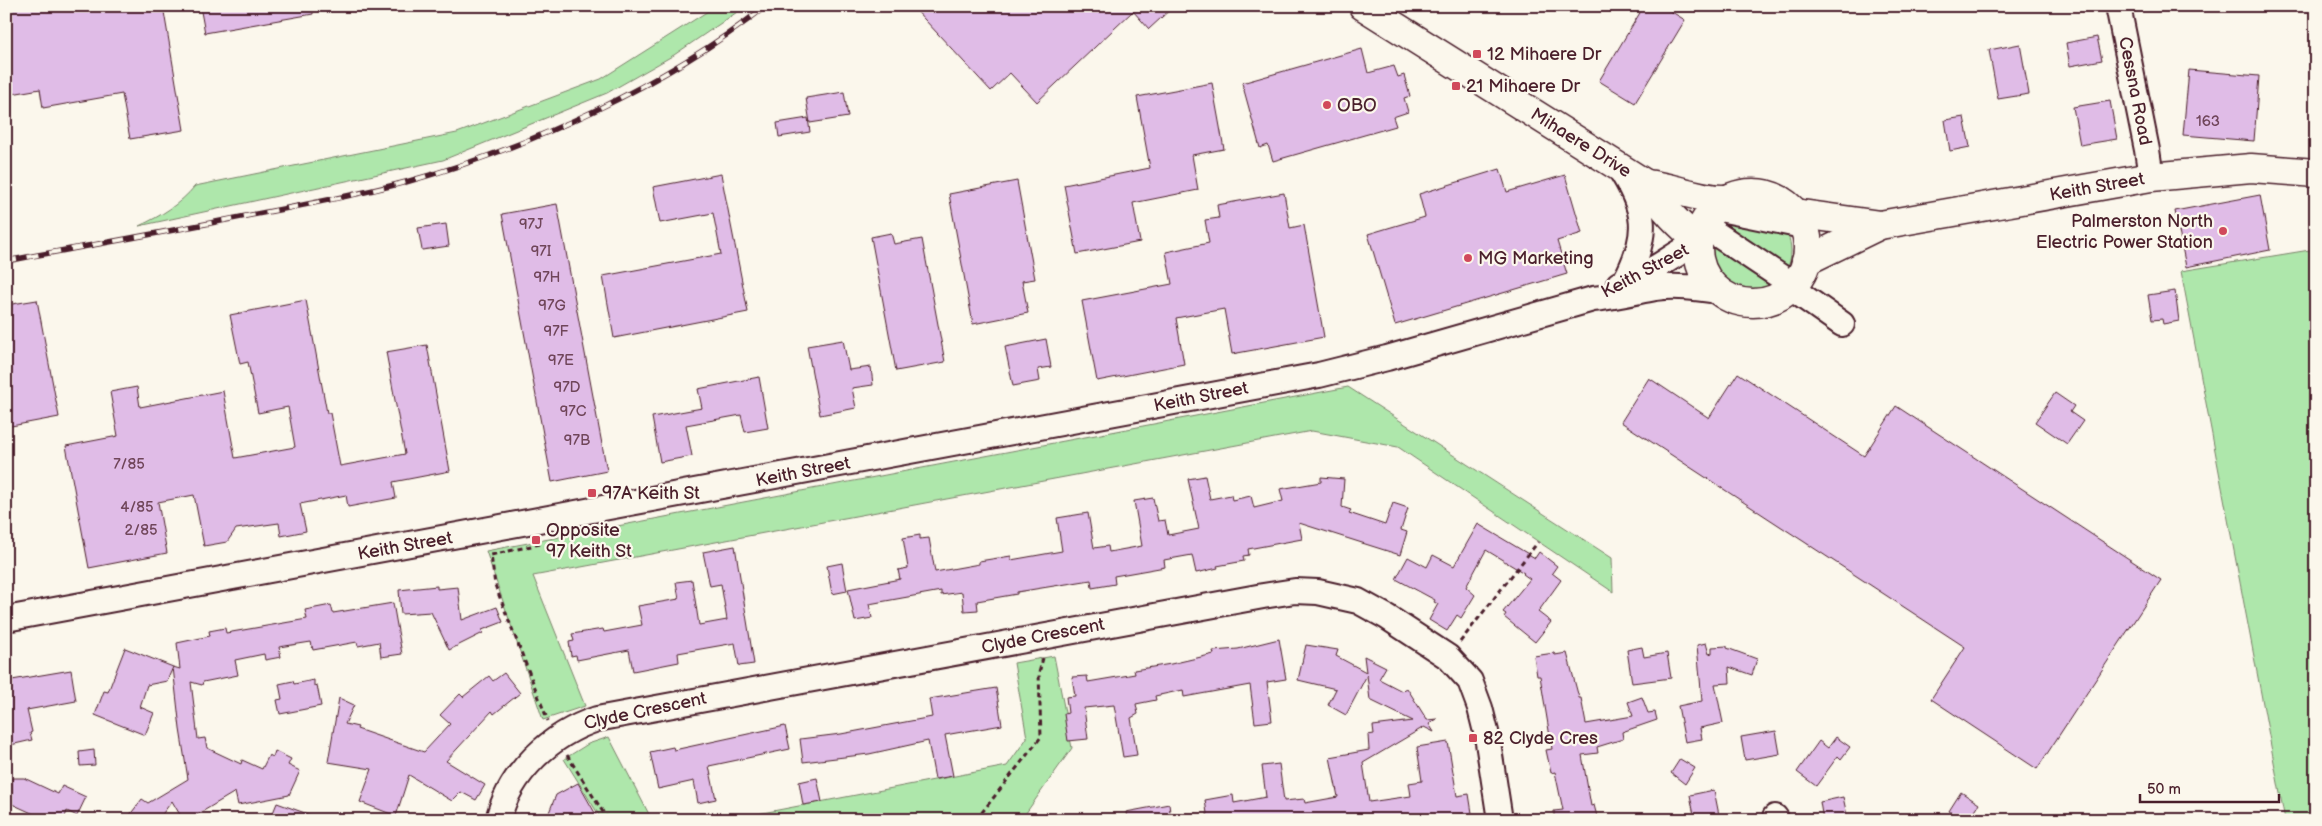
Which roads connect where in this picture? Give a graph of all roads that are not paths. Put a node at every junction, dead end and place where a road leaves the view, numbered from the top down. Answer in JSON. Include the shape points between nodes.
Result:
{"nodes":[{"id":1,"x":2118,"y":6,"type":"edge"},
{"id":2,"x":1371,"y":8,"type":"edge"},
{"id":3,"x":1618,"y":166,"type":"junction"},
{"id":4,"x":2316,"y":173,"type":"edge"},
{"id":5,"x":2150,"y":177,"type":"junction"},
{"id":6,"x":1646,"y":184,"type":"junction"},
{"id":7,"x":1799,"y":219,"type":"junction"},
{"id":8,"x":1708,"y":223,"type":"junction"},
{"id":9,"x":1880,"y":225,"type":"junction"},
{"id":10,"x":1806,"y":261,"type":"junction"},
{"id":11,"x":1625,"y":281,"type":"junction"},
{"id":12,"x":1792,"y":287,"type":"junction"},
{"id":13,"x":1717,"y":291,"type":"junction"},
{"id":14,"x":1593,"y":299,"type":"junction"},
{"id":15,"x":1842,"y":324,"type":"dead end"},
{"id":16,"x":6,"y":619,"type":"edge"},
{"id":17,"x":498,"y":820,"type":"edge"},
{"id":18,"x":1500,"y":820,"type":"edge"}],
"edges":[{"from":1,"to":5,"type":"street","name":"Cessna Road"},
{"from":2,"to":3,"type":"main road","name":"Mihaere Drive"},
{"from":3,"to":6,"type":"main road","name":"Mihaere Drive"},
{"from":3,"to":11,"type":"street","via":[[1638,201],[1642,223],[1637,259]]},
{"from":4,"to":5,"type":"main road","name":"Keith Street","via":[[2252,168]]},
{"from":5,"to":9,"type":"main road","name":"Keith Street"},
{"from":6,"to":8,"type":"main road","name":"Mihaere Drive","via":[[1686,231]]},
{"from":6,"to":8,"type":"main road","name":"Mihaere Drive","via":[[1666,186],[1712,200]]},
{"from":7,"to":8,"type":"main road","via":[[1784,203],[1756,193],[1741,194]]},
{"from":7,"to":9,"type":"main road","name":"Keith Street"},
{"from":7,"to":10,"type":"main road","via":[[1807,237]]},
{"from":8,"to":11,"type":"street","name":"Keith Street","via":[[1683,249],[1643,275]]},
{"from":8,"to":12,"type":"street"},
{"from":8,"to":13,"type":"main road","via":[[1698,256],[1701,269]]},
{"from":9,"to":10,"type":"main road","name":"Keith Street"},
{"from":10,"to":12,"type":"main road"},
{"from":11,"to":14,"type":"street","name":"Keith Street"},
{"from":12,"to":13,"type":"main road","via":[[1774,299],[1754,304],[1728,298]]},
{"from":12,"to":15,"type":"street"},
{"from":13,"to":14,"type":"street","name":"Keith Street","via":[[1656,288]]},
{"from":14,"to":16,"type":"street","name":"Keith Street","via":[[1319,375]]},
{"from":17,"to":18,"type":"street","name":"Clyde Crescent","via":[[514,781],[552,730],[1039,636],[1295,591],[1318,592],[1358,601],[1387,616],[1448,657],[1470,681],[1487,736]]}]}
